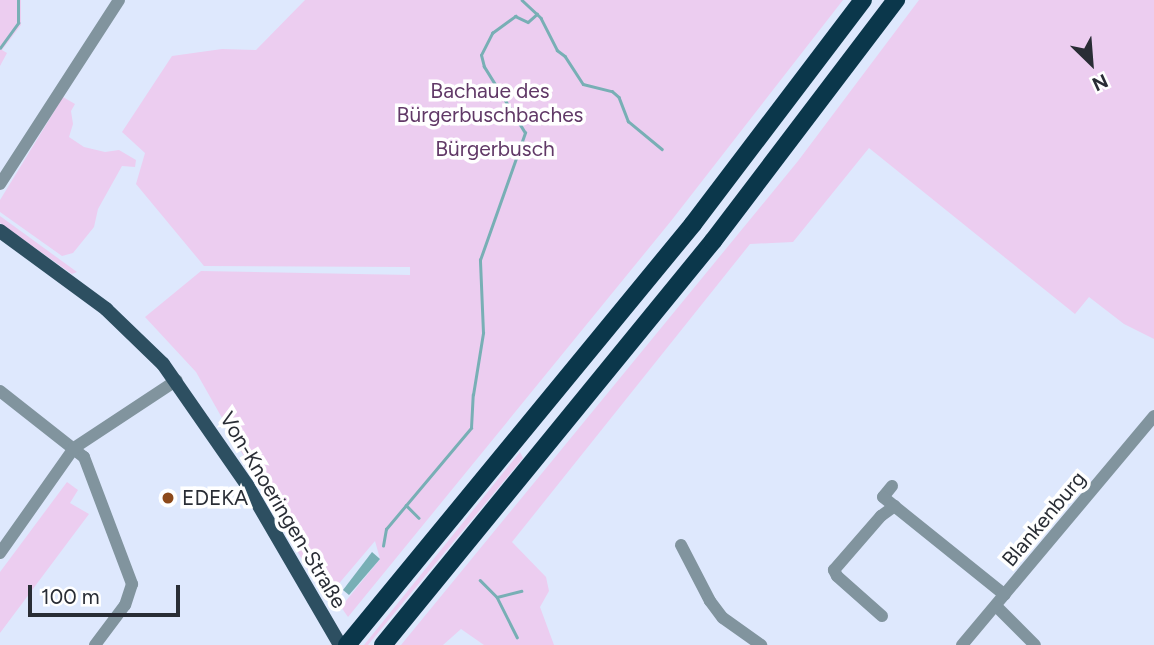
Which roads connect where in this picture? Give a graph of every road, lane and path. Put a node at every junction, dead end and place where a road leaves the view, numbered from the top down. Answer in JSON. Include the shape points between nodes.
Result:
{"nodes":[{"id":1,"x":119,"y":0,"type":"edge"},
{"id":2,"x":863,"y":0,"type":"edge"},
{"id":3,"x":896,"y":0,"type":"edge"},
{"id":4,"x":0,"y":184,"type":"edge"},
{"id":5,"x":0,"y":231,"type":"edge"},
{"id":6,"x":177,"y":380,"type":"junction"},
{"id":7,"x":0,"y":391,"type":"edge"},
{"id":8,"x":1152,"y":424,"type":"edge"},
{"id":9,"x":74,"y":448,"type":"junction"},
{"id":10,"x":892,"y":486,"type":"dead end"},
{"id":11,"x":895,"y":506,"type":"junction"},
{"id":12,"x":681,"y":545,"type":"dead end"},
{"id":13,"x":0,"y":553,"type":"edge"},
{"id":14,"x":1000,"y":600,"type":"junction"},
{"id":15,"x":882,"y":616,"type":"dead end"},
{"id":16,"x":352,"y":639,"type":"edge"},
{"id":17,"x":95,"y":645,"type":"edge"},
{"id":18,"x":340,"y":645,"type":"edge"},
{"id":19,"x":383,"y":645,"type":"edge"},
{"id":20,"x":761,"y":645,"type":"edge"},
{"id":21,"x":962,"y":645,"type":"edge"},
{"id":22,"x":1035,"y":645,"type":"edge"}],
"edges":[{"from":1,"to":4,"type":"street"},
{"from":2,"to":16,"type":"highway","via":[[693,224]]},
{"from":3,"to":19,"type":"highway","via":[[713,241]]},
{"from":5,"to":6,"type":"main road","name":"Von-Knoeringen-Straße","via":[[106,309]]},
{"from":6,"to":9,"type":"street"},
{"from":6,"to":18,"type":"main road","name":"Von-Knoeringen-Straße","via":[[247,485]]},
{"from":7,"to":9,"type":"street"},
{"from":8,"to":14,"type":"street","name":"Blankenburg"},
{"from":9,"to":13,"type":"street"},
{"from":9,"to":17,"type":"street","via":[[83,457],[132,584],[125,605]]},
{"from":10,"to":11,"type":"street","via":[[883,497]]},
{"from":11,"to":14,"type":"street"},
{"from":11,"to":15,"type":"street","via":[[834,570]]},
{"from":12,"to":20,"type":"street","via":[[723,618]]},
{"from":14,"to":21,"type":"street","name":"Blankenburg"},
{"from":14,"to":22,"type":"street"}]}
